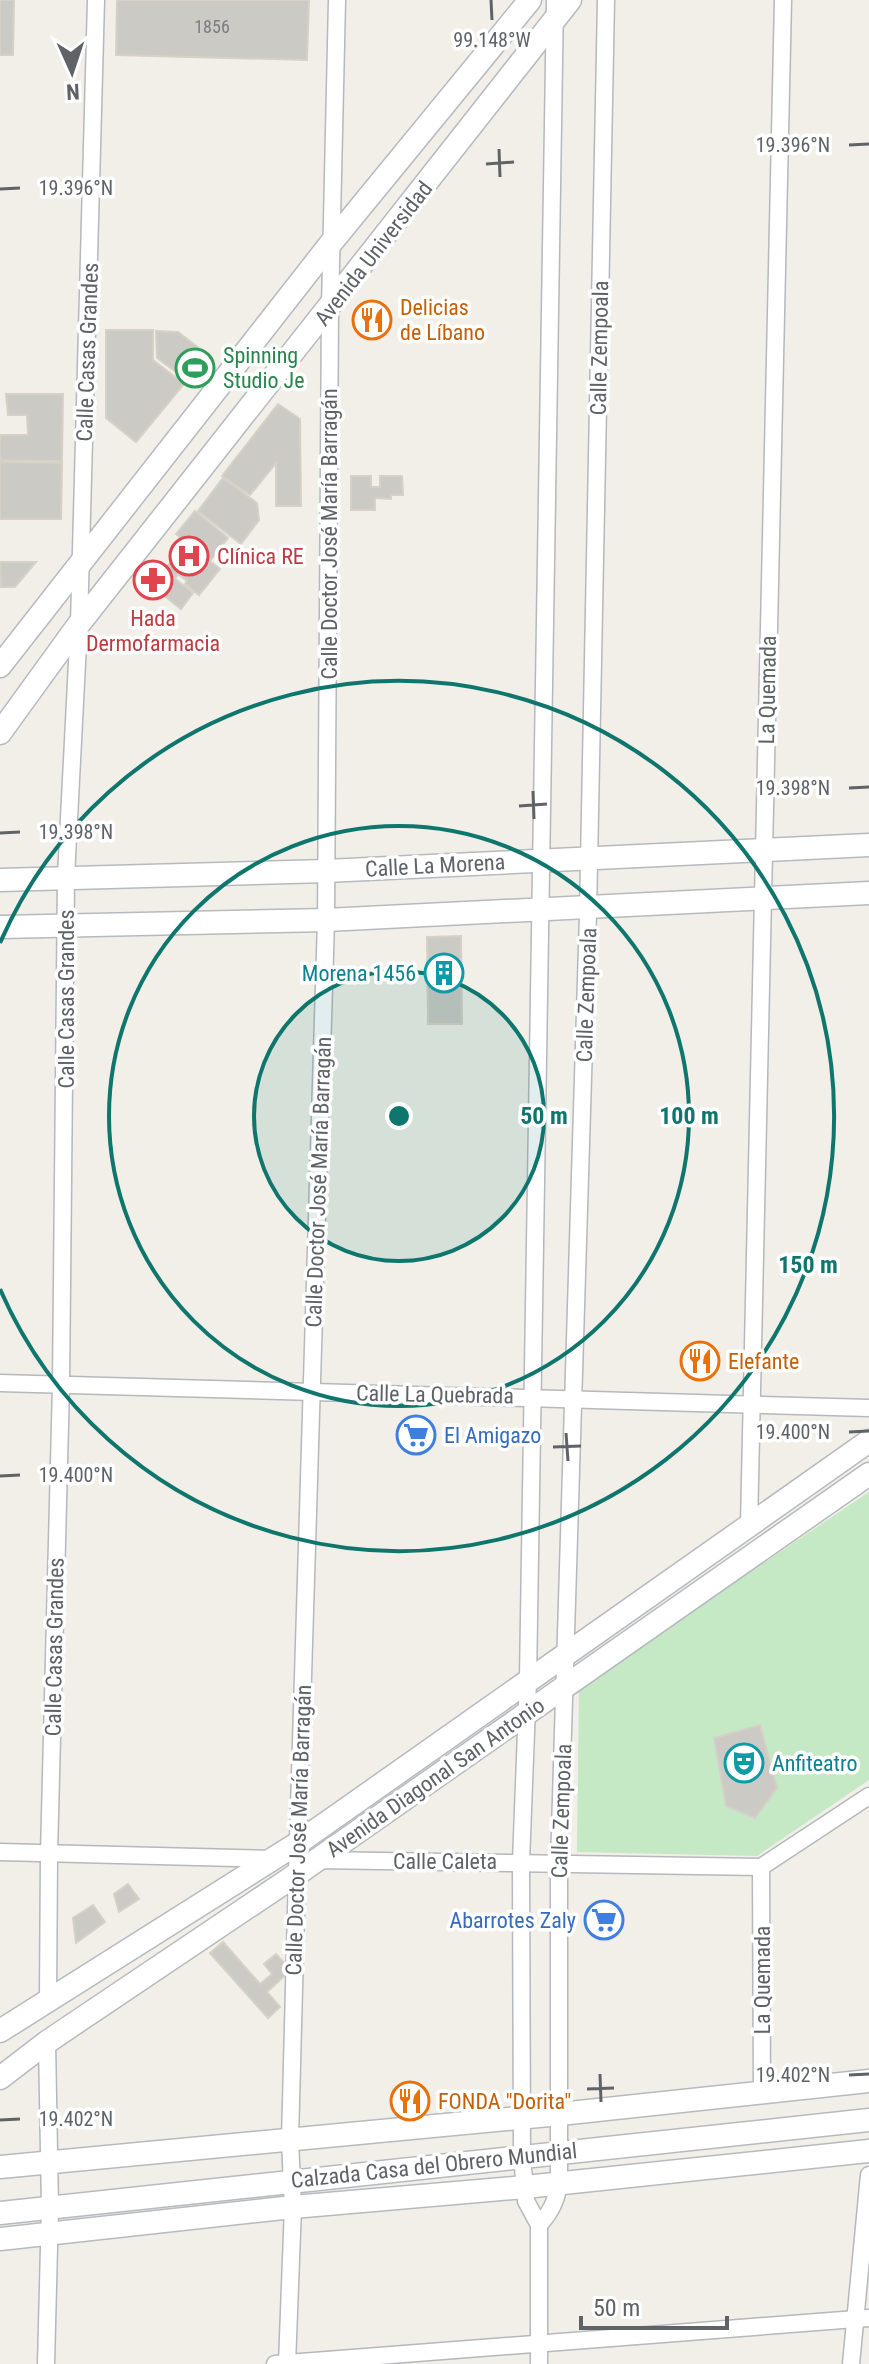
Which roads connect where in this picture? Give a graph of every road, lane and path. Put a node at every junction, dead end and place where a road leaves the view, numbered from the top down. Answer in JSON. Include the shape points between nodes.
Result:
{"nodes":[{"id":1,"x":96,"y":0,"type":"edge"},
{"id":2,"x":337,"y":0,"type":"edge"},
{"id":3,"x":530,"y":0,"type":"edge"},
{"id":4,"x":570,"y":0,"type":"edge"},
{"id":5,"x":606,"y":0,"type":"edge"},
{"id":6,"x":783,"y":0,"type":"edge"},
{"id":7,"x":555,"y":9,"type":"edge"},
{"id":8,"x":331,"y":243,"type":"junction"},
{"id":9,"x":330,"y":308,"type":"junction"},
{"id":10,"x":81,"y":561,"type":"junction"},
{"id":11,"x":79,"y":624,"type":"junction"},
{"id":12,"x":0,"y":666,"type":"edge"},
{"id":13,"x":0,"y":733,"type":"edge"},
{"id":14,"x":869,"y":845,"type":"edge"},
{"id":15,"x":763,"y":850,"type":"junction"},
{"id":16,"x":589,"y":857,"type":"junction"},
{"id":17,"x":541,"y":859,"type":"junction"},
{"id":18,"x":326,"y":871,"type":"junction"},
{"id":19,"x":66,"y":877,"type":"junction"},
{"id":20,"x":0,"y":880,"type":"edge"},
{"id":21,"x":869,"y":893,"type":"edge"},
{"id":22,"x":763,"y":898,"type":"junction"},
{"id":23,"x":588,"y":906,"type":"junction"},
{"id":24,"x":540,"y":909,"type":"junction"},
{"id":25,"x":326,"y":920,"type":"junction"},
{"id":26,"x":67,"y":925,"type":"junction"},
{"id":27,"x":0,"y":927,"type":"edge"},
{"id":28,"x":0,"y":1383,"type":"edge"},
{"id":29,"x":61,"y":1385,"type":"junction"},
{"id":30,"x":311,"y":1391,"type":"junction"},
{"id":31,"x":533,"y":1397,"type":"junction"},
{"id":32,"x":575,"y":1399,"type":"junction"},
{"id":33,"x":753,"y":1405,"type":"junction"},
{"id":34,"x":869,"y":1408,"type":"edge"},
{"id":35,"x":869,"y":1441,"type":"edge"},
{"id":36,"x":869,"y":1474,"type":"edge"},
{"id":37,"x":749,"y":1525,"type":"junction"},
{"id":38,"x":567,"y":1654,"type":"junction"},
{"id":39,"x":528,"y":1680,"type":"junction"},
{"id":40,"x":566,"y":1686,"type":"junction"},
{"id":41,"x":527,"y":1712,"type":"junction"},
{"id":42,"x":869,"y":1796,"type":"edge"},
{"id":43,"x":0,"y":1852,"type":"edge"},
{"id":44,"x":49,"y":1854,"type":"junction"},
{"id":45,"x":271,"y":1859,"type":"junction"},
{"id":46,"x":302,"y":1859,"type":"junction"},
{"id":47,"x":521,"y":1862,"type":"junction"},
{"id":48,"x":559,"y":1863,"type":"junction"},
{"id":49,"x":761,"y":1867,"type":"junction"},
{"id":50,"x":48,"y":1999,"type":"junction"},
{"id":51,"x":0,"y":2031,"type":"edge"},
{"id":52,"x":47,"y":2042,"type":"junction"},
{"id":53,"x":0,"y":2078,"type":"edge"},
{"id":54,"x":869,"y":2081,"type":"edge"},
{"id":55,"x":762,"y":2092,"type":"junction"},
{"id":56,"x":560,"y":2114,"type":"junction"},
{"id":57,"x":521,"y":2118,"type":"junction"},
{"id":58,"x":869,"y":2120,"type":"edge"},
{"id":59,"x":290,"y":2140,"type":"junction"},
{"id":60,"x":869,"y":2151,"type":"edge"},
{"id":61,"x":559,"y":2152,"type":"junction"},
{"id":62,"x":522,"y":2156,"type":"junction"},
{"id":63,"x":48,"y":2163,"type":"junction"},
{"id":64,"x":0,"y":2167,"type":"edge"},
{"id":65,"x":869,"y":2175,"type":"edge"},
{"id":66,"x":291,"y":2180,"type":"junction"},
{"id":67,"x":559,"y":2184,"type":"junction"},
{"id":68,"x":525,"y":2187,"type":"junction"},
{"id":69,"x":293,"y":2207,"type":"junction"},
{"id":70,"x":50,"y":2208,"type":"junction"},
{"id":71,"x":0,"y":2213,"type":"edge"},
{"id":72,"x":539,"y":2225,"type":"junction"},
{"id":73,"x":49,"y":2234,"type":"junction"},
{"id":74,"x":0,"y":2239,"type":"edge"},
{"id":75,"x":862,"y":2318,"type":"edge"},
{"id":76,"x":540,"y":2343,"type":"junction"},
{"id":77,"x":46,"y":2364,"type":"edge"},
{"id":78,"x":275,"y":2364,"type":"edge"},
{"id":79,"x":287,"y":2364,"type":"edge"},
{"id":80,"x":539,"y":2364,"type":"edge"},
{"id":81,"x":851,"y":2364,"type":"edge"}],
"edges":[{"from":1,"to":10,"type":"street","name":"Calle Casas Grandes"},
{"from":2,"to":8,"type":"street","name":"Calle Doctor José María Barragán"},
{"from":3,"to":8,"type":"street","name":"Avenida Universidad"},
{"from":4,"to":7,"type":"street","name":"Avenida Universidad"},
{"from":5,"to":16,"type":"street","name":"Calle Zempoala"},
{"from":6,"to":15,"type":"street","name":"La Quemada"},
{"from":7,"to":9,"type":"street","name":"Avenida Universidad"},
{"from":7,"to":17,"type":"street","name":"Calle Zempoala"},
{"from":8,"to":9,"type":"street","name":"Calle Doctor José María Barragán"},
{"from":8,"to":10,"type":"street","name":"Avenida Universidad"},
{"from":9,"to":11,"type":"street","name":"Avenida Universidad"},
{"from":9,"to":18,"type":"street","name":"Calle Doctor José María Barragán"},
{"from":10,"to":11,"type":"street","name":"Calle Casas Grandes"},
{"from":10,"to":12,"type":"street","name":"Avenida Universidad"},
{"from":11,"to":13,"type":"street","name":"Avenida Universidad"},
{"from":11,"to":19,"type":"street","name":"Calle Casas Grandes"},
{"from":14,"to":15,"type":"street","name":"Calle La Morena"},
{"from":15,"to":16,"type":"street","name":"Calle La Morena"},
{"from":15,"to":22,"type":"street","name":"La Quemada"},
{"from":16,"to":17,"type":"street","name":"Calle La Morena"},
{"from":16,"to":23,"type":"street","name":"Calle Zempoala"},
{"from":17,"to":18,"type":"street","name":"Calle La Morena"},
{"from":17,"to":24,"type":"street","name":"Calle Zempoala"},
{"from":18,"to":19,"type":"street","name":"Calle La Morena"},
{"from":18,"to":25,"type":"street","name":"Calle Doctor José María Barragán"},
{"from":19,"to":20,"type":"street","name":"Calle La Morena"},
{"from":19,"to":26,"type":"street","name":"Calle Casas Grandes"},
{"from":21,"to":22,"type":"street"},
{"from":22,"to":23,"type":"street"},
{"from":22,"to":33,"type":"street","name":"La Quemada"},
{"from":23,"to":24,"type":"street"},
{"from":23,"to":32,"type":"street","name":"Calle Zempoala"},
{"from":24,"to":25,"type":"street"},
{"from":24,"to":31,"type":"street","name":"Calle Zempoala"},
{"from":25,"to":26,"type":"street"},
{"from":25,"to":30,"type":"street","name":"Calle Doctor José María Barragán"},
{"from":26,"to":27,"type":"street"},
{"from":26,"to":29,"type":"street","name":"Calle Casas Grandes"},
{"from":28,"to":29,"type":"street","name":"Calle La Quebrada"},
{"from":29,"to":30,"type":"street","name":"Calle La Quebrada"},
{"from":29,"to":44,"type":"street","name":"Calle Casas Grandes"},
{"from":30,"to":31,"type":"street","name":"Calle La Quebrada"},
{"from":30,"to":46,"type":"street","name":"Calle Doctor José María Barragán"},
{"from":31,"to":32,"type":"street","name":"Calle La Quebrada"},
{"from":31,"to":39,"type":"street","name":"Calle Zempoala"},
{"from":32,"to":33,"type":"street","name":"Calle La Quebrada"},
{"from":32,"to":38,"type":"street","name":"Calle Zempoala"},
{"from":33,"to":34,"type":"street","name":"Calle La Quebrada"},
{"from":33,"to":37,"type":"street","name":"La Quemada"},
{"from":35,"to":37,"type":"street","name":"Avenida Diagonal San Antonio"},
{"from":36,"to":40,"type":"street","name":"Avenida Diagonal San Antonio"},
{"from":37,"to":38,"type":"street","name":"Avenida Diagonal San Antonio"},
{"from":38,"to":39,"type":"street","name":"Avenida Diagonal San Antonio"},
{"from":38,"to":40,"type":"street","name":"Calle Zempoala"},
{"from":39,"to":41,"type":"street","name":"Calle Zempoala"},
{"from":39,"to":46,"type":"street","name":"Avenida Diagonal San Antonio"},
{"from":40,"to":41,"type":"street","name":"Avenida Diagonal San Antonio"},
{"from":40,"to":48,"type":"street","name":"Calle Zempoala"},
{"from":41,"to":46,"type":"street","name":"Avenida Diagonal San Antonio"},
{"from":41,"to":47,"type":"street","name":"Calle Zempoala"},
{"from":42,"to":49,"type":"street"},
{"from":43,"to":44,"type":"street"},
{"from":44,"to":45,"type":"street"},
{"from":44,"to":50,"type":"street","name":"Calle Casas Grandes"},
{"from":45,"to":46,"type":"street","name":"Avenida Diagonal San Antonio"},
{"from":45,"to":50,"type":"street","name":"Avenida Diagonal San Antonio"},
{"from":46,"to":47,"type":"street","name":"Calle Caleta"},
{"from":46,"to":52,"type":"street","name":"Avenida Diagonal San Antonio"},
{"from":46,"to":59,"type":"street","name":"Calle Doctor José María Barragán"},
{"from":47,"to":48,"type":"street","name":"Calle Caleta"},
{"from":47,"to":57,"type":"street","name":"Calle Zempoala"},
{"from":48,"to":49,"type":"street","name":"Calle Caleta"},
{"from":48,"to":56,"type":"street","name":"Calle Zempoala"},
{"from":49,"to":55,"type":"street","name":"La Quemada"},
{"from":50,"to":51,"type":"street","name":"Avenida Diagonal San Antonio"},
{"from":52,"to":53,"type":"street","name":"Avenida Diagonal San Antonio"},
{"from":52,"to":63,"type":"street"},
{"from":54,"to":55,"type":"street","name":"Calzada Casa del Obrero Mundial"},
{"from":55,"to":56,"type":"street","name":"Calzada Casa del Obrero Mundial"},
{"from":56,"to":57,"type":"street","name":"Calzada Casa del Obrero Mundial"},
{"from":56,"to":61,"type":"street","name":"Calle Zempoala"},
{"from":57,"to":59,"type":"street","name":"Calzada Casa del Obrero Mundial"},
{"from":57,"to":62,"type":"street","name":"Calle Zempoala"},
{"from":58,"to":61,"type":"street","name":"Calzada Casa del Obrero Mundial"},
{"from":59,"to":63,"type":"street","name":"Calzada Casa del Obrero Mundial"},
{"from":59,"to":66,"type":"street","name":"Calle Doctor José María Barragán"},
{"from":60,"to":67,"type":"street","name":"Calzada Casa del Obrero Mundial"},
{"from":61,"to":62,"type":"street","name":"Calzada Casa del Obrero Mundial"},
{"from":61,"to":67,"type":"street","name":"Calle Zempoala"},
{"from":62,"to":66,"type":"street","name":"Calzada Casa del Obrero Mundial"},
{"from":62,"to":68,"type":"street","name":"Calle Zempoala"},
{"from":63,"to":64,"type":"street","name":"Calzada Casa del Obrero Mundial"},
{"from":63,"to":70,"type":"street"},
{"from":65,"to":75,"type":"street"},
{"from":66,"to":69,"type":"street","name":"Calle Doctor José María Barragán"},
{"from":66,"to":70,"type":"street","name":"Calzada Casa del Obrero Mundial"},
{"from":67,"to":68,"type":"street","name":"Calzada Casa del Obrero Mundial"},
{"from":67,"to":72,"type":"street","name":"Calle Zempoala","via":[[557,2199]]},
{"from":68,"to":69,"type":"street","name":"Calzada Casa del Obrero Mundial"},
{"from":68,"to":72,"type":"street","name":"Calle Zempoala"},
{"from":69,"to":73,"type":"street","name":"Calzada Casa del Obrero Mundial"},
{"from":69,"to":79,"type":"street","name":"Calle Doctor José María Barragán"},
{"from":70,"to":71,"type":"street","name":"Calzada Casa del Obrero Mundial"},
{"from":70,"to":73,"type":"street"},
{"from":72,"to":76,"type":"street","name":"Calle Zempoala"},
{"from":73,"to":74,"type":"street","name":"Calzada Casa del Obrero Mundial"},
{"from":73,"to":77,"type":"street"},
{"from":75,"to":76,"type":"street"},
{"from":75,"to":81,"type":"street"},
{"from":76,"to":79,"type":"street"},
{"from":76,"to":80,"type":"street","name":"Calle Zempoala"},
{"from":78,"to":79,"type":"street"}]}
